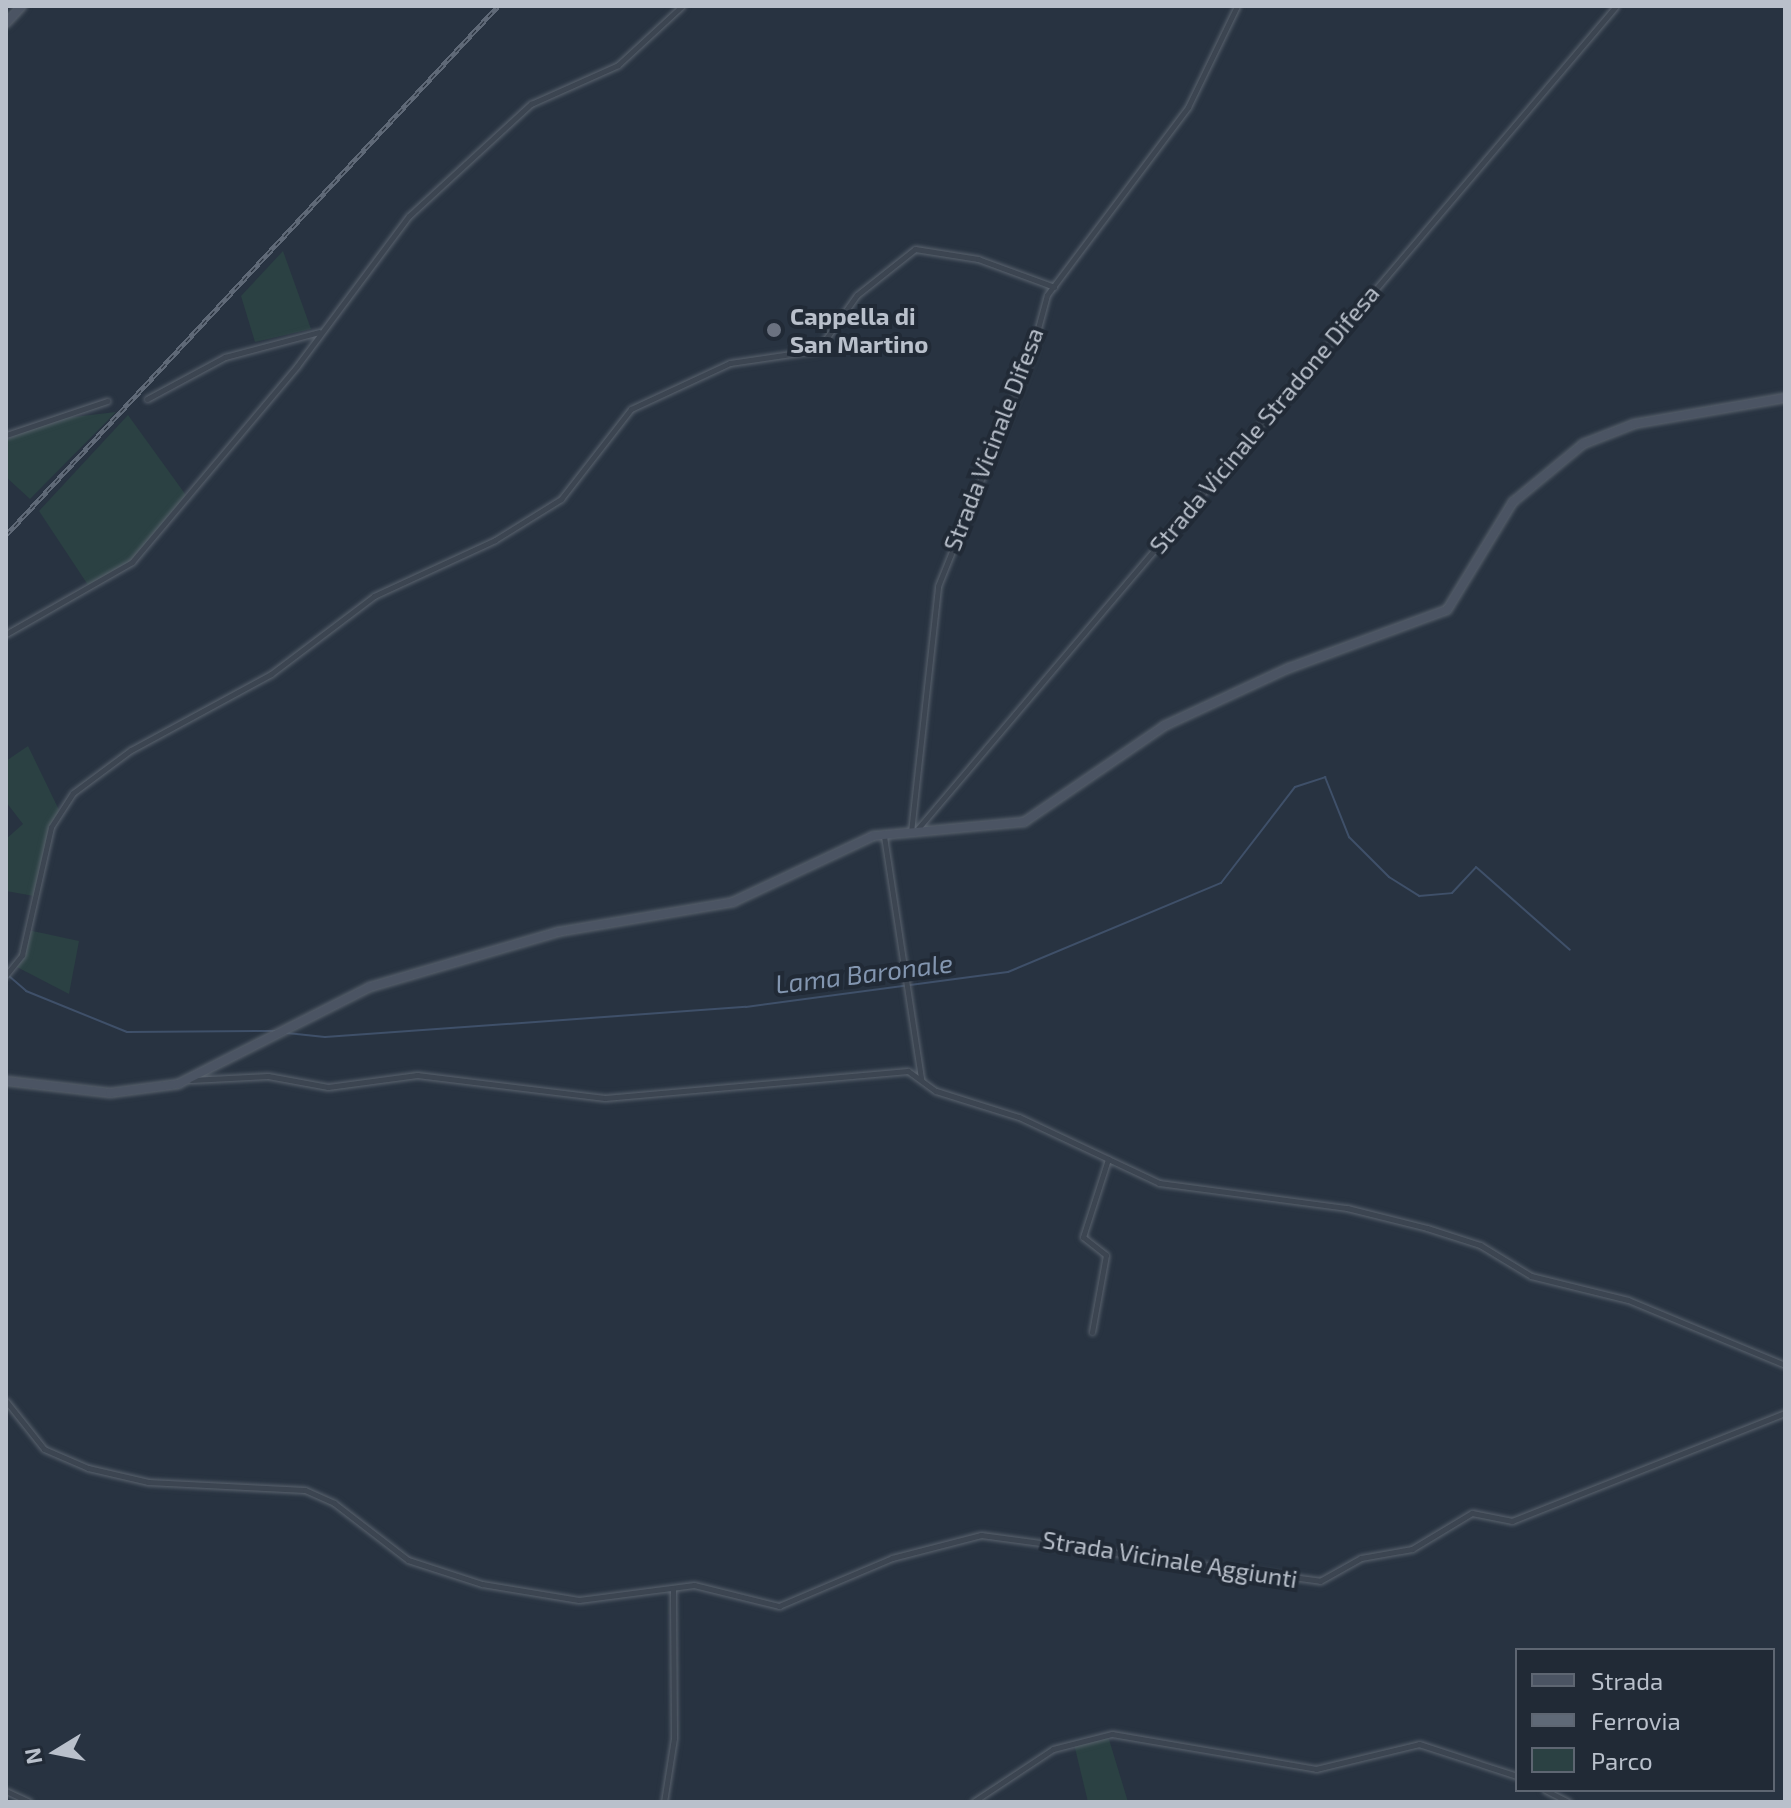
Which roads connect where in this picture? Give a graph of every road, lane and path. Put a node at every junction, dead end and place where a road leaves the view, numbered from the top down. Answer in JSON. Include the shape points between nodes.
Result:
{"nodes":[{"id":1,"x":22,"y":6,"type":"edge"},
{"id":2,"x":682,"y":6,"type":"edge"},
{"id":3,"x":1237,"y":6,"type":"edge"},
{"id":4,"x":1616,"y":6,"type":"edge"},
{"id":5,"x":6,"y":23,"type":"edge"},
{"id":6,"x":1054,"y":287,"type":"junction"},
{"id":7,"x":319,"y":332,"type":"junction"},
{"id":8,"x":1785,"y":398,"type":"edge"},
{"id":9,"x":147,"y":399,"type":"dead end"},
{"id":10,"x":107,"y":401,"type":"dead end"},
{"id":11,"x":6,"y":435,"type":"edge"},
{"id":12,"x":6,"y":634,"type":"edge"},
{"id":13,"x":913,"y":833,"type":"junction"},
{"id":14,"x":884,"y":835,"type":"junction"},
{"id":15,"x":6,"y":975,"type":"edge"},
{"id":16,"x":922,"y":1079,"type":"junction"},
{"id":17,"x":191,"y":1080,"type":"junction"},
{"id":18,"x":6,"y":1081,"type":"edge"},
{"id":19,"x":1108,"y":1159,"type":"junction"},
{"id":20,"x":1092,"y":1332,"type":"dead end"},
{"id":21,"x":1785,"y":1365,"type":"edge"},
{"id":22,"x":6,"y":1401,"type":"edge"},
{"id":23,"x":1785,"y":1413,"type":"edge"},
{"id":24,"x":673,"y":1588,"type":"junction"},
{"id":25,"x":1515,"y":1775,"type":"edge"},
{"id":26,"x":6,"y":1791,"type":"edge"},
{"id":27,"x":1549,"y":1792,"type":"edge"},
{"id":28,"x":30,"y":1802,"type":"edge"},
{"id":29,"x":664,"y":1802,"type":"edge"},
{"id":30,"x":973,"y":1802,"type":"edge"},
{"id":31,"x":1569,"y":1802,"type":"edge"}],
"edges":[{"from":1,"to":5,"type":"main road"},
{"from":2,"to":7,"type":"street","via":[[618,65],[520,113],[403,222]]},
{"from":3,"to":6,"type":"street","name":"Strada Vicinale Difesa","via":[[1188,107]]},
{"from":4,"to":13,"type":"street","name":"Strada Vicinale Stradone Difesa"},
{"from":6,"to":13,"type":"street","name":"Strada Vicinale Difesa","via":[[938,586]]},
{"from":6,"to":15,"type":"street","via":[[978,259],[911,250],[857,295],[818,350],[730,363],[631,409],[561,499],[495,540],[374,596],[271,674],[131,750],[73,793],[51,827],[22,955]]},
{"from":7,"to":9,"type":"street","via":[[225,357]]},
{"from":7,"to":12,"type":"street","via":[[132,562]]},
{"from":8,"to":13,"type":"main road","via":[[1634,424],[1594,438],[1521,493],[1460,594],[1436,616],[1289,668],[1164,726],[1024,822]]},
{"from":10,"to":11,"type":"street"},
{"from":13,"to":14,"type":"main road"},
{"from":14,"to":16,"type":"street"},
{"from":14,"to":17,"type":"main road","via":[[849,842],[733,902],[558,932],[360,990]]},
{"from":16,"to":17,"type":"street","via":[[903,1071],[605,1098],[417,1075],[328,1087],[268,1076]]},
{"from":16,"to":19,"type":"street"},
{"from":17,"to":18,"type":"main road","via":[[101,1093]]},
{"from":19,"to":20,"type":"street","via":[[1083,1237],[1106,1255]]},
{"from":19,"to":21,"type":"street","via":[[1169,1186],[1347,1208],[1427,1228],[1480,1245],[1531,1276],[1628,1300]]},
{"from":22,"to":24,"type":"street","name":"Strada Vicinale Aggiunti","via":[[44,1449],[88,1468],[148,1482],[248,1482],[312,1492],[408,1560],[466,1579],[579,1600]]},
{"from":23,"to":24,"type":"street","name":"Strada Vicinale Aggiunti","via":[[1512,1521],[1472,1513],[1412,1549],[1361,1558],[1320,1581],[981,1535],[892,1558],[779,1606],[704,1587]]},
{"from":24,"to":29,"type":"street","via":[[674,1738]]},
{"from":25,"to":30,"type":"street","via":[[1419,1744],[1316,1769],[1112,1734],[1045,1753]]},
{"from":26,"to":28,"type":"street"},
{"from":27,"to":31,"type":"street"}]}
